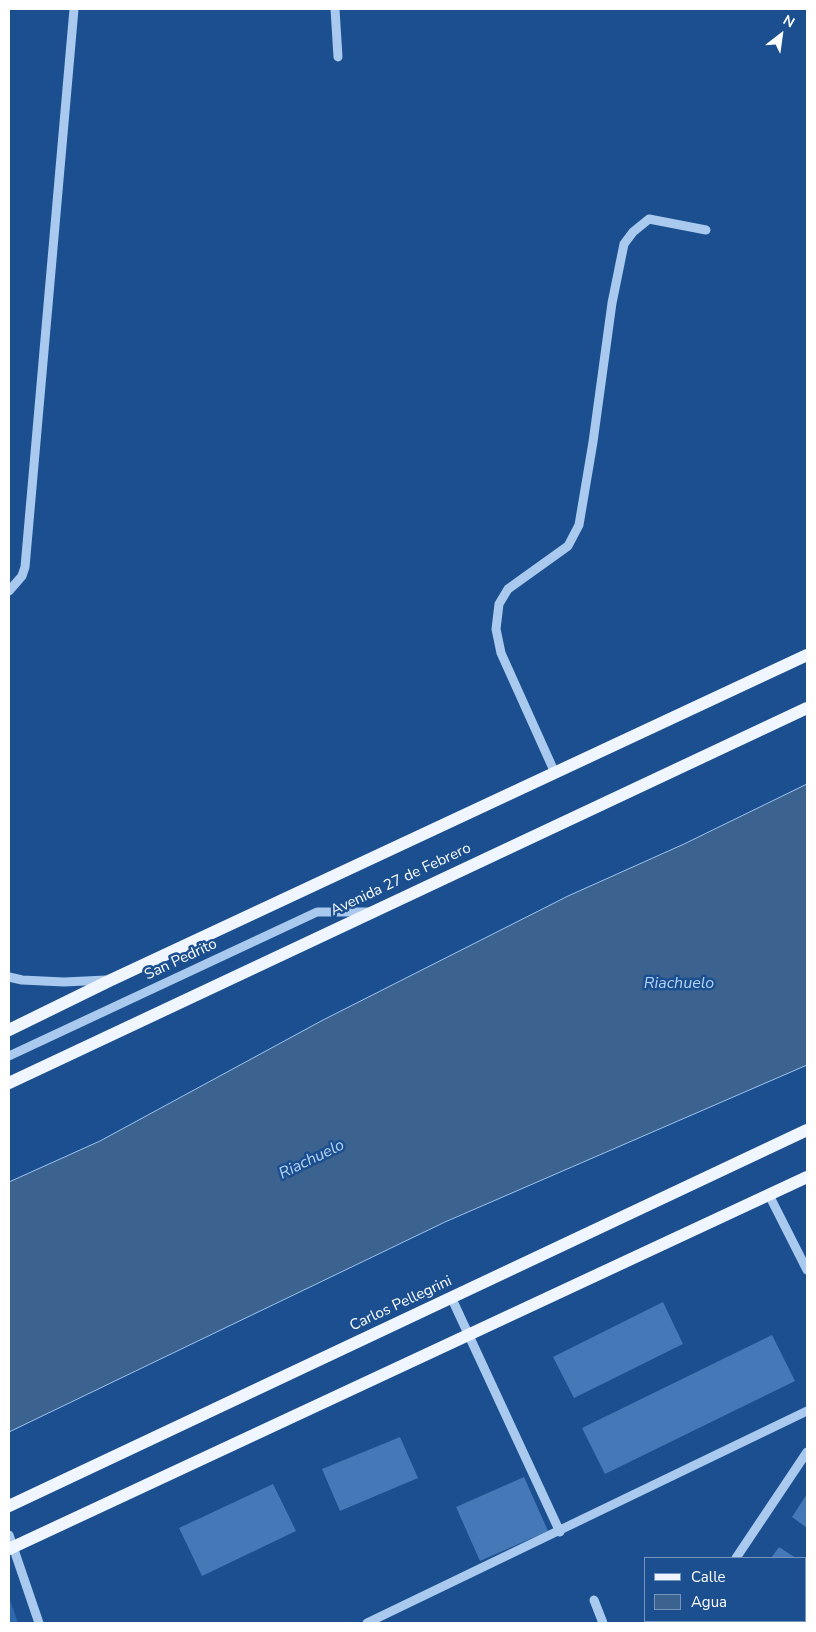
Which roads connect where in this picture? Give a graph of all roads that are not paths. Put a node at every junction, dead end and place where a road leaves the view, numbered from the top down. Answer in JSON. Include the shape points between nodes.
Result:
{"nodes":[{"id":1,"x":74,"y":9,"type":"edge"},
{"id":2,"x":335,"y":9,"type":"edge"},
{"id":3,"x":338,"y":57,"type":"dead end"},
{"id":4,"x":706,"y":230,"type":"dead end"},
{"id":5,"x":9,"y":591,"type":"edge"},
{"id":6,"x":807,"y":655,"type":"edge"},
{"id":7,"x":807,"y":708,"type":"edge"},
{"id":8,"x":555,"y":773,"type":"junction"},
{"id":9,"x":371,"y":912,"type":"junction"},
{"id":10,"x":9,"y":977,"type":"edge"},
{"id":11,"x":111,"y":980,"type":"junction"},
{"id":12,"x":9,"y":1030,"type":"edge"},
{"id":13,"x":9,"y":1056,"type":"edge"},
{"id":14,"x":9,"y":1083,"type":"edge"},
{"id":15,"x":807,"y":1130,"type":"edge"},
{"id":16,"x":807,"y":1177,"type":"edge"},
{"id":17,"x":770,"y":1195,"type":"junction"},
{"id":18,"x":807,"y":1270,"type":"edge"},
{"id":19,"x":452,"y":1298,"type":"junction"},
{"id":20,"x":469,"y":1336,"type":"junction"},
{"id":21,"x":807,"y":1411,"type":"edge"},
{"id":22,"x":807,"y":1452,"type":"edge"},
{"id":23,"x":9,"y":1506,"type":"edge"},
{"id":24,"x":560,"y":1532,"type":"junction"},
{"id":25,"x":9,"y":1535,"type":"edge"},
{"id":26,"x":11,"y":1548,"type":"edge"},
{"id":27,"x":737,"y":1557,"type":"edge"},
{"id":28,"x":594,"y":1600,"type":"dead end"},
{"id":29,"x":39,"y":1623,"type":"edge"},
{"id":30,"x":367,"y":1623,"type":"edge"},
{"id":31,"x":603,"y":1623,"type":"edge"}],
"edges":[{"from":1,"to":5,"type":"street","via":[[25,567]]},
{"from":2,"to":3,"type":"street"},
{"from":4,"to":8,"type":"street","via":[[649,219],[624,244],[612,303],[594,442],[579,525],[568,546],[508,589],[499,604],[496,629],[501,653]]},
{"from":6,"to":8,"type":"main road"},
{"from":7,"to":9,"type":"main road","name":"Avenida 27 de Febrero"},
{"from":8,"to":11,"type":"main road"},
{"from":9,"to":13,"type":"street","name":"San Pedrito","via":[[318,912]]},
{"from":9,"to":14,"type":"main road","name":"Avenida 27 de Febrero"},
{"from":10,"to":11,"type":"street","via":[[64,982]]},
{"from":11,"to":12,"type":"main road"},
{"from":15,"to":19,"type":"main road","name":"Carlos Pellegrini"},
{"from":16,"to":17,"type":"main road"},
{"from":17,"to":18,"type":"street"},
{"from":17,"to":20,"type":"main road"},
{"from":19,"to":20,"type":"street"},
{"from":19,"to":23,"type":"main road","name":"Carlos Pellegrini"},
{"from":20,"to":24,"type":"street"},
{"from":20,"to":26,"type":"main road"},
{"from":21,"to":24,"type":"street"},
{"from":22,"to":27,"type":"street"},
{"from":24,"to":30,"type":"street"},
{"from":25,"to":26,"type":"street"},
{"from":26,"to":29,"type":"street"},
{"from":28,"to":31,"type":"street"}]}
